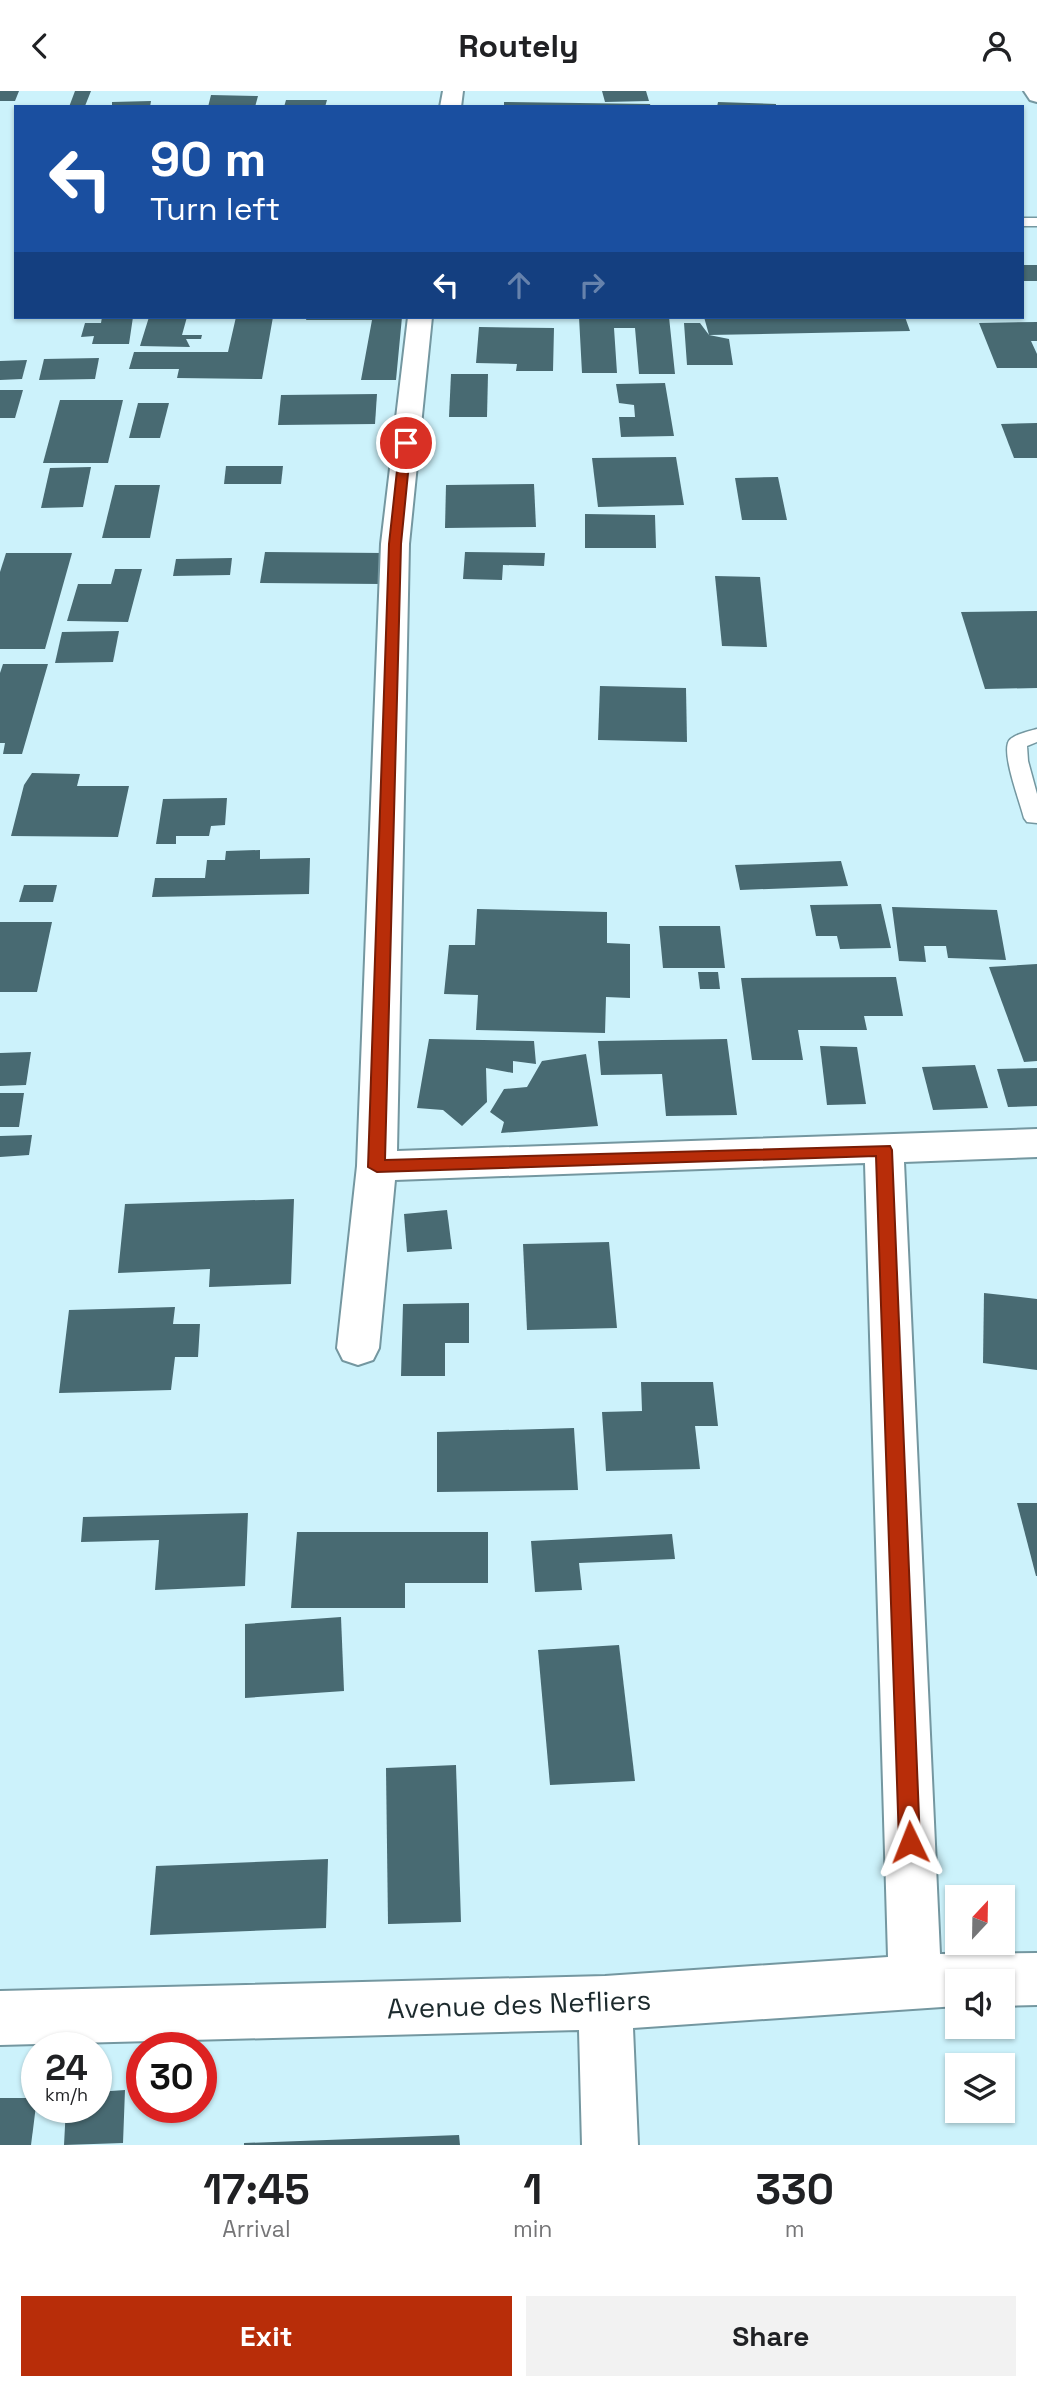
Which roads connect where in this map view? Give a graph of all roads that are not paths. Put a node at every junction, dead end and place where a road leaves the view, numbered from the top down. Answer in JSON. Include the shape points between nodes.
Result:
{"nodes":[{"id":1,"x":1034,"y":91,"type":"edge"},
{"id":2,"x":1037,"y":96,"type":"edge"},
{"id":3,"x":420,"y":319,"type":"edge"},
{"id":4,"x":1037,"y":735,"type":"edge"},
{"id":5,"x":1034,"y":818,"type":"dead end"},
{"id":6,"x":1037,"y":1143,"type":"edge"},
{"id":7,"x":884,"y":1150,"type":"junction"},
{"id":8,"x":377,"y":1167,"type":"junction"},
{"id":9,"x":358,"y":1348,"type":"dead end"},
{"id":10,"x":1037,"y":1979,"type":"edge"},
{"id":11,"x":915,"y":1981,"type":"junction"},
{"id":12,"x":605,"y":2003,"type":"junction"},
{"id":13,"x":0,"y":2018,"type":"edge"},
{"id":14,"x":610,"y":2145,"type":"edge"}],
"edges":[{"from":1,"to":2,"type":"street"},
{"from":3,"to":8,"type":"street","via":[[395,544]]},
{"from":4,"to":5,"type":"lane","via":[[1017,743]]},
{"from":6,"to":7,"type":"street"},
{"from":7,"to":8,"type":"street"},
{"from":7,"to":11,"type":"street"},
{"from":8,"to":9,"type":"street"},
{"from":10,"to":11,"type":"street","name":"Avenue des Nefliers"},
{"from":11,"to":12,"type":"street","name":"Avenue des Nefliers"},
{"from":12,"to":13,"type":"street","name":"Avenue des Nefliers"},
{"from":12,"to":14,"type":"street"}]}
